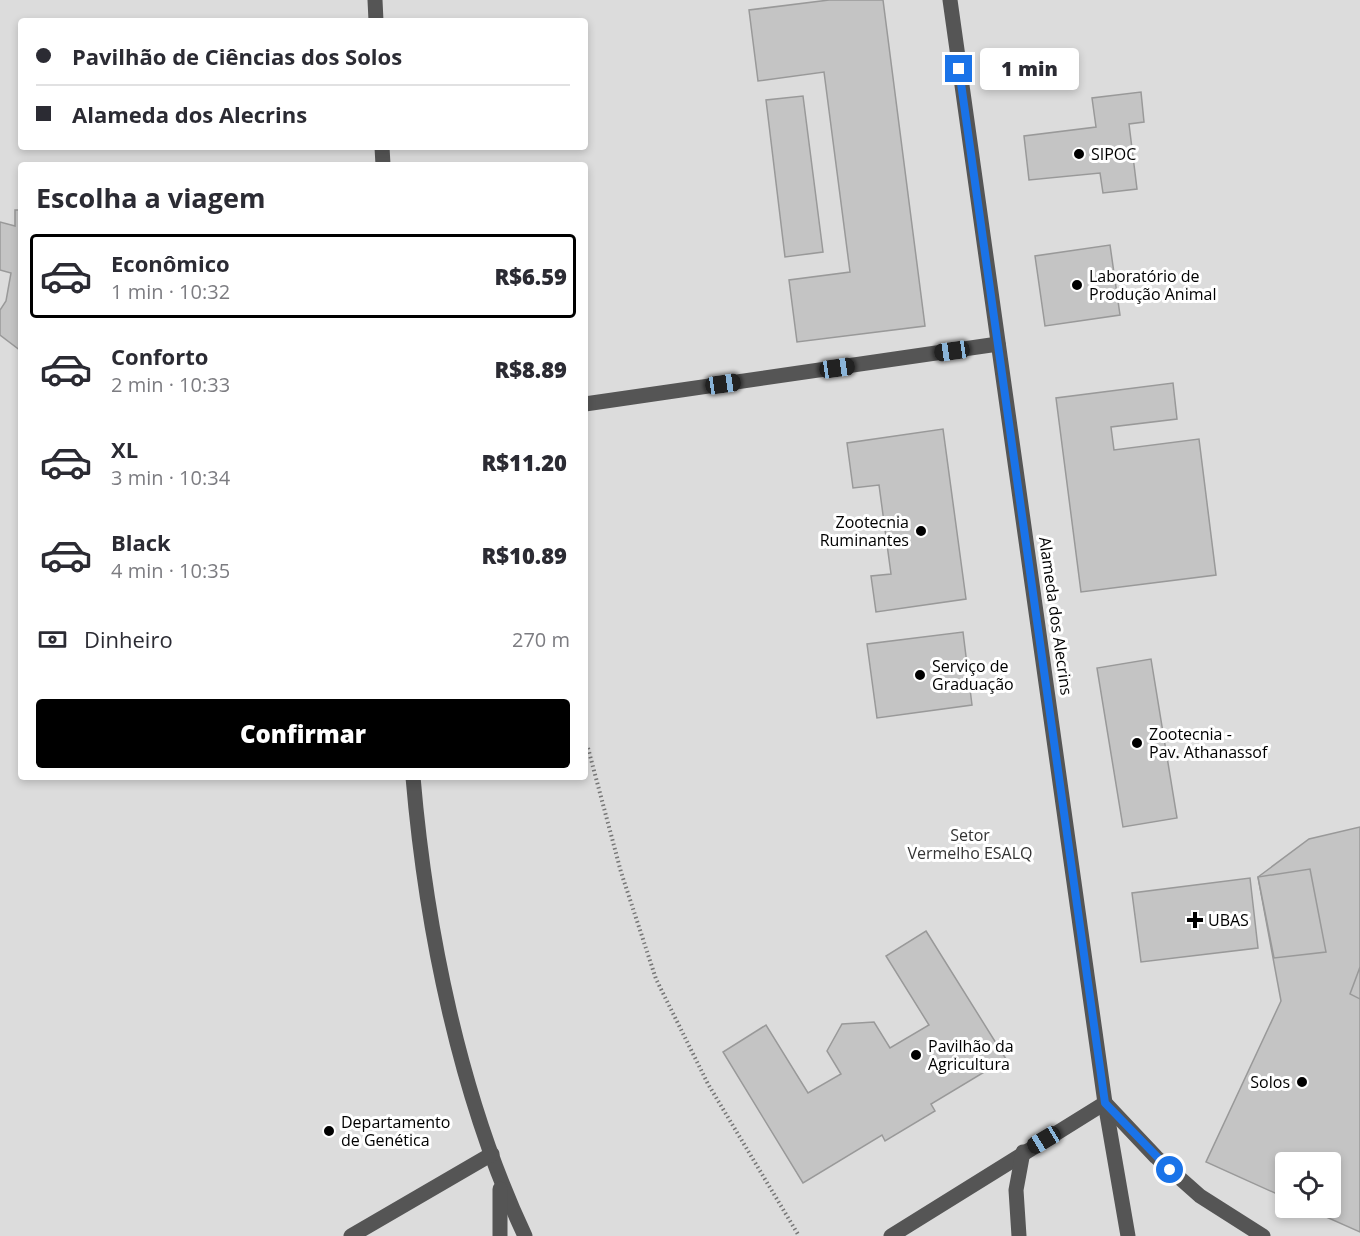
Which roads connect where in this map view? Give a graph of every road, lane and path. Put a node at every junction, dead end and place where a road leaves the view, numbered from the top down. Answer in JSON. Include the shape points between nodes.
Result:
{"nodes":[{"id":1,"x":375,"y":0,"type":"edge"},
{"id":2,"x":950,"y":0,"type":"edge"},
{"id":3,"x":376,"y":18,"type":"edge"},
{"id":4,"x":998,"y":344,"type":"junction"},
{"id":5,"x":588,"y":404,"type":"edge"},
{"id":6,"x":588,"y":748,"type":"dead end"},
{"id":7,"x":413,"y":780,"type":"edge"},
{"id":8,"x":1105,"y":1103,"type":"junction"},
{"id":9,"x":1023,"y":1152,"type":"junction"},
{"id":10,"x":492,"y":1154,"type":"junction"},
{"id":11,"x":501,"y":1184,"type":"junction"},
{"id":12,"x":351,"y":1236,"type":"edge"},
{"id":13,"x":500,"y":1236,"type":"edge"},
{"id":14,"x":525,"y":1236,"type":"edge"},
{"id":15,"x":799,"y":1236,"type":"edge"},
{"id":16,"x":891,"y":1236,"type":"edge"},
{"id":17,"x":1019,"y":1236,"type":"edge"},
{"id":18,"x":1128,"y":1236,"type":"edge"},
{"id":19,"x":1263,"y":1236,"type":"edge"}],
"edges":[{"from":1,"to":3,"type":"lane"},
{"from":2,"to":4,"type":"lane","name":"Alameda dos Alecrins"},
{"from":4,"to":5,"type":"lane"},
{"from":4,"to":8,"type":"lane","name":"Alameda dos Alecrins"},
{"from":6,"to":15,"type":"path","via":[[621,872],[656,979],[708,1084]]},
{"from":7,"to":10,"type":"lane","via":[[450,1018]]},
{"from":8,"to":9,"type":"lane"},
{"from":8,"to":18,"type":"lane","name":"Alameda dos Alecrins"},
{"from":8,"to":19,"type":"lane","via":[[1200,1196]]},
{"from":9,"to":16,"type":"lane"},
{"from":9,"to":17,"type":"lane","via":[[1016,1190]]},
{"from":10,"to":11,"type":"lane"},
{"from":10,"to":12,"type":"lane"},
{"from":11,"to":13,"type":"lane"},
{"from":11,"to":14,"type":"lane"}]}
